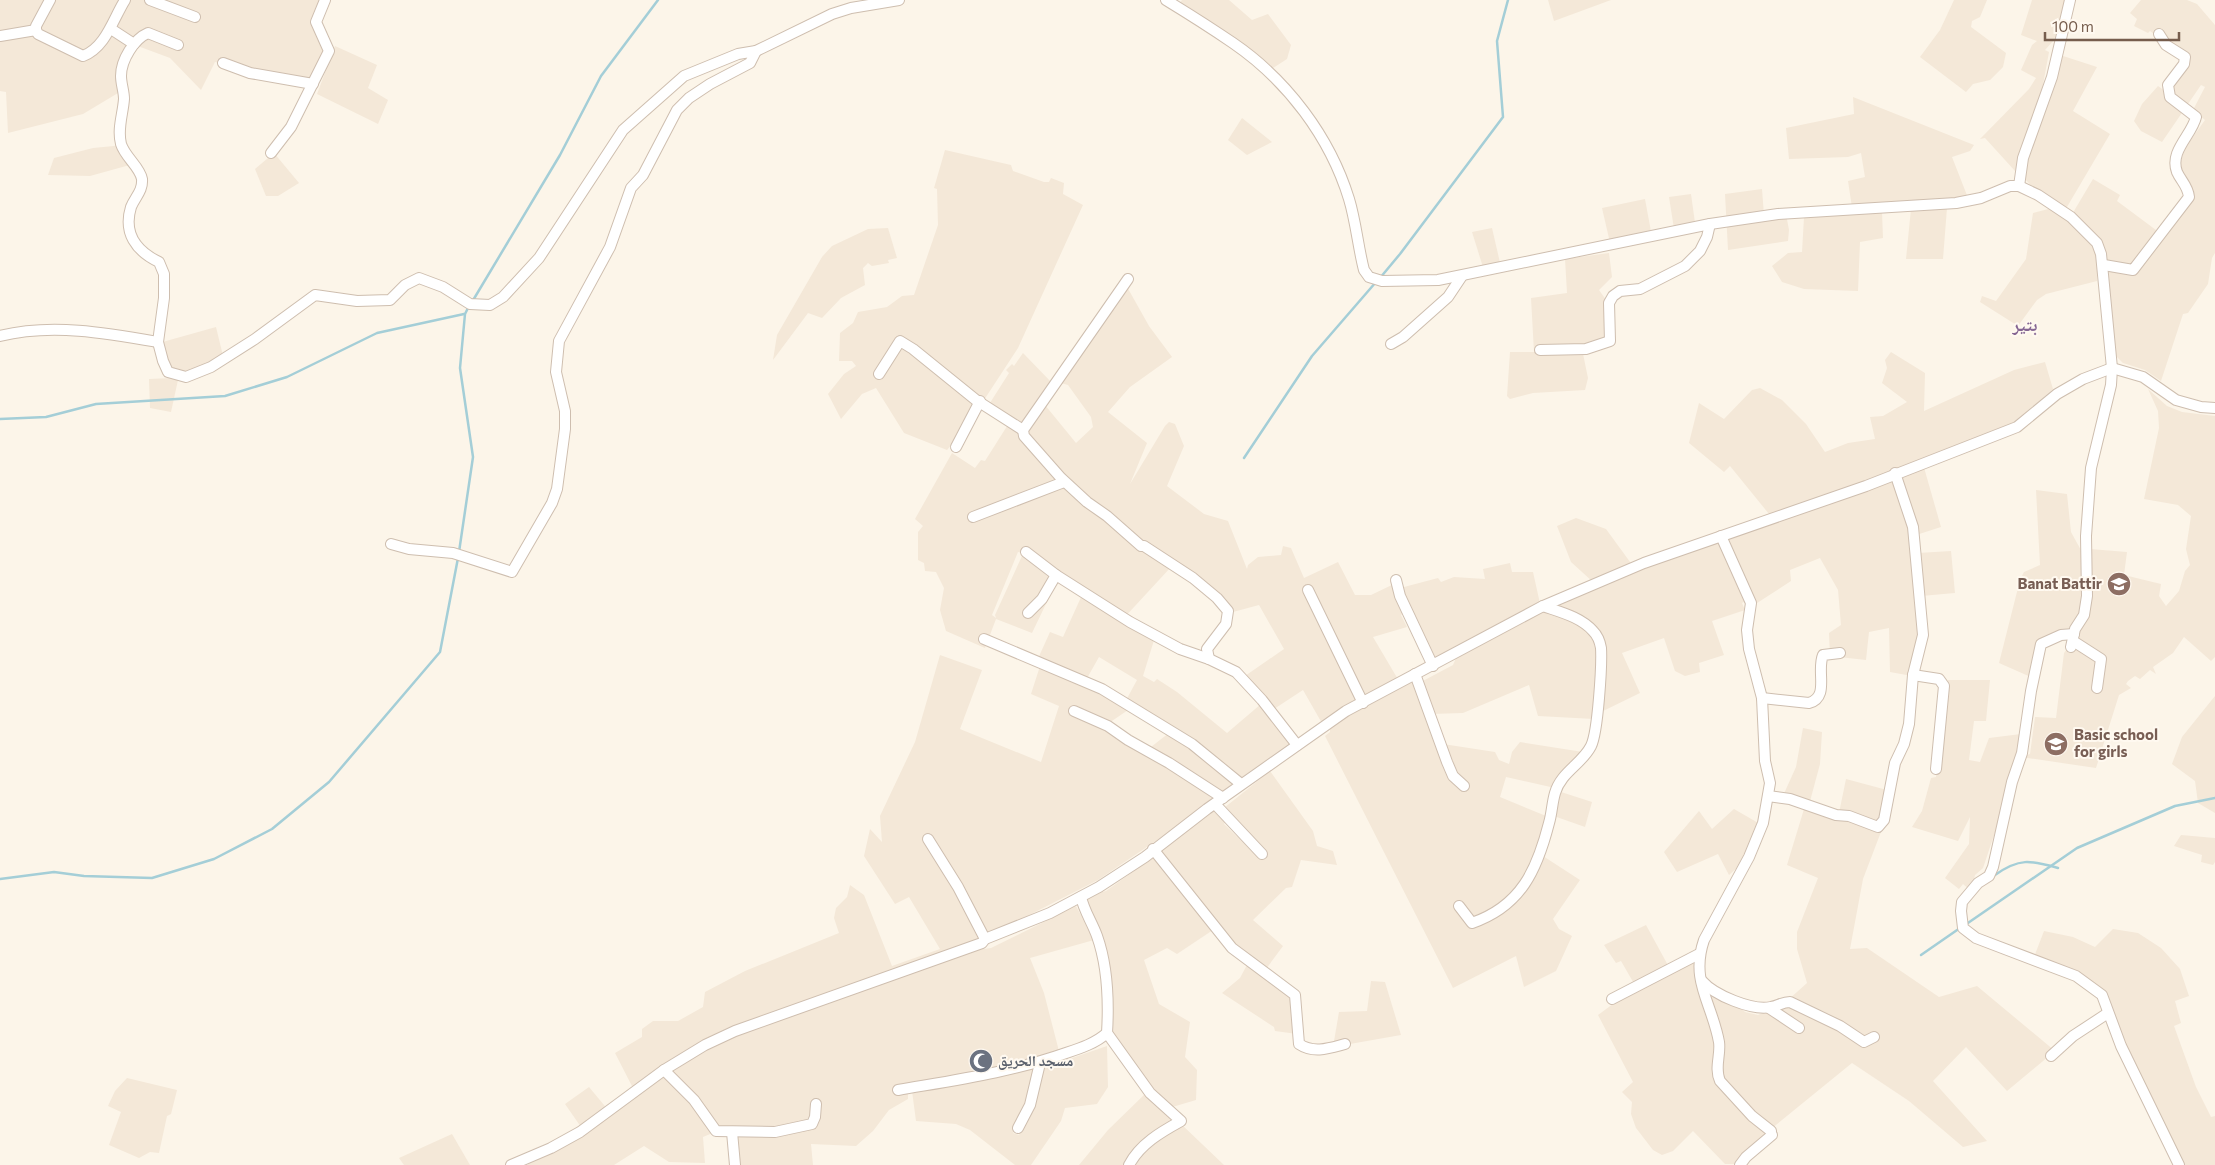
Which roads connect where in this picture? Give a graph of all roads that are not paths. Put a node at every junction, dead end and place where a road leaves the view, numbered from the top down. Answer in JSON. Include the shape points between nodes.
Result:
{"nodes":[{"id":1,"x":50,"y":0,"type":"edge"},
{"id":2,"x":125,"y":0,"type":"edge"},
{"id":3,"x":150,"y":0,"type":"edge"},
{"id":4,"x":325,"y":0,"type":"edge"},
{"id":5,"x":899,"y":0,"type":"edge"},
{"id":6,"x":1166,"y":0,"type":"edge"},
{"id":7,"x":2070,"y":0,"type":"edge"},
{"id":8,"x":194,"y":17,"type":"dead end"},
{"id":9,"x":111,"y":29,"type":"junction"},
{"id":10,"x":36,"y":30,"type":"junction"},
{"id":11,"x":2159,"y":34,"type":"dead end"},
{"id":12,"x":0,"y":36,"type":"edge"},
{"id":13,"x":134,"y":44,"type":"junction"},
{"id":14,"x":178,"y":45,"type":"dead end"},
{"id":15,"x":756,"y":51,"type":"junction"},
{"id":16,"x":224,"y":63,"type":"dead end"},
{"id":17,"x":313,"y":84,"type":"junction"},
{"id":18,"x":271,"y":153,"type":"dead end"},
{"id":19,"x":2019,"y":186,"type":"junction"},
{"id":20,"x":1710,"y":224,"type":"junction"},
{"id":21,"x":2104,"y":265,"type":"junction"},
{"id":22,"x":1462,"y":276,"type":"junction"},
{"id":23,"x":1128,"y":279,"type":"dead end"},
{"id":24,"x":0,"y":336,"type":"edge"},
{"id":25,"x":158,"y":342,"type":"junction"},
{"id":26,"x":1391,"y":344,"type":"dead end"},
{"id":27,"x":1540,"y":350,"type":"dead end"},
{"id":28,"x":2112,"y":368,"type":"junction"},
{"id":29,"x":879,"y":374,"type":"dead end"},
{"id":30,"x":980,"y":401,"type":"junction"},
{"id":31,"x":2215,"y":408,"type":"edge"},
{"id":32,"x":1023,"y":430,"type":"junction"},
{"id":33,"x":956,"y":447,"type":"dead end"},
{"id":34,"x":1895,"y":473,"type":"junction"},
{"id":35,"x":1064,"y":482,"type":"junction"},
{"id":36,"x":973,"y":517,"type":"dead end"},
{"id":37,"x":1721,"y":536,"type":"junction"},
{"id":38,"x":391,"y":544,"type":"dead end"},
{"id":39,"x":1026,"y":552,"type":"dead end"},
{"id":40,"x":1056,"y":575,"type":"junction"},
{"id":41,"x":1396,"y":580,"type":"dead end"},
{"id":42,"x":1308,"y":590,"type":"dead end"},
{"id":43,"x":1543,"y":606,"type":"junction"},
{"id":44,"x":1028,"y":613,"type":"dead end"},
{"id":45,"x":984,"y":639,"type":"dead end"},
{"id":46,"x":2073,"y":641,"type":"junction"},
{"id":47,"x":1840,"y":654,"type":"dead end"},
{"id":48,"x":1209,"y":658,"type":"junction"},
{"id":49,"x":1433,"y":666,"type":"junction"},
{"id":50,"x":1415,"y":674,"type":"junction"},
{"id":51,"x":1913,"y":675,"type":"junction"},
{"id":52,"x":2097,"y":688,"type":"dead end"},
{"id":53,"x":1762,"y":698,"type":"junction"},
{"id":54,"x":1362,"y":703,"type":"junction"},
{"id":55,"x":1074,"y":711,"type":"dead end"},
{"id":56,"x":1297,"y":745,"type":"junction"},
{"id":57,"x":1936,"y":769,"type":"dead end"},
{"id":58,"x":1241,"y":784,"type":"junction"},
{"id":59,"x":1464,"y":786,"type":"dead end"},
{"id":60,"x":1768,"y":796,"type":"junction"},
{"id":61,"x":1219,"y":801,"type":"junction"},
{"id":62,"x":928,"y":839,"type":"dead end"},
{"id":63,"x":1153,"y":849,"type":"junction"},
{"id":64,"x":1262,"y":854,"type":"dead end"},
{"id":65,"x":1081,"y":897,"type":"junction"},
{"id":66,"x":1460,"y":906,"type":"dead end"},
{"id":67,"x":985,"y":939,"type":"junction"},
{"id":68,"x":1700,"y":954,"type":"junction"},
{"id":69,"x":1699,"y":979,"type":"junction"},
{"id":70,"x":1612,"y":999,"type":"dead end"},
{"id":71,"x":1770,"y":1008,"type":"junction"},
{"id":72,"x":2108,"y":1013,"type":"junction"},
{"id":73,"x":1799,"y":1028,"type":"dead end"},
{"id":74,"x":1108,"y":1033,"type":"junction"},
{"id":75,"x":1874,"y":1037,"type":"dead end"},
{"id":76,"x":1345,"y":1044,"type":"dead end"},
{"id":77,"x":2050,"y":1056,"type":"dead end"},
{"id":78,"x":1040,"y":1063,"type":"junction"},
{"id":79,"x":664,"y":1070,"type":"junction"},
{"id":80,"x":898,"y":1090,"type":"dead end"},
{"id":81,"x":816,"y":1104,"type":"dead end"},
{"id":82,"x":1018,"y":1128,"type":"dead end"},
{"id":83,"x":732,"y":1132,"type":"junction"},
{"id":84,"x":511,"y":1165,"type":"edge"},
{"id":85,"x":735,"y":1165,"type":"edge"},
{"id":86,"x":1129,"y":1165,"type":"edge"},
{"id":87,"x":1740,"y":1165,"type":"edge"},
{"id":88,"x":2179,"y":1165,"type":"edge"}],
"edges":[{"from":1,"to":10,"type":"street"},
{"from":2,"to":9,"type":"street"},
{"from":3,"to":8,"type":"street"},
{"from":4,"to":17,"type":"street","via":[[316,22],[328,51]]},
{"from":5,"to":15,"type":"street","via":[[832,14]]},
{"from":6,"to":22,"type":"street","via":[[1257,62],[1315,126],[1350,200],[1364,270],[1369,276],[1382,281],[1417,282]]},
{"from":7,"to":19,"type":"street","via":[[2052,77],[2023,158]]},
{"from":9,"to":10,"type":"street","via":[[96,48],[84,56],[38,34]]},
{"from":9,"to":13,"type":"street"},
{"from":10,"to":12,"type":"street"},
{"from":11,"to":21,"type":"street","via":[[2166,45],[2185,56],[2184,64],[2168,85],[2170,97],[2196,117],[2178,150],[2176,161],[2177,172],[2184,180],[2189,197],[2133,270]]},
{"from":13,"to":14,"type":"street","via":[[148,34]]},
{"from":13,"to":25,"type":"street","via":[[122,68],[124,97],[119,132],[129,160],[142,177],[142,188],[129,217],[133,241],[140,251],[159,262],[164,274],[163,317]]},
{"from":15,"to":25,"type":"street","via":[[738,54],[684,76],[649,105],[624,130],[539,258],[503,297],[490,305],[470,304],[443,287],[418,278],[405,285],[390,300],[357,301],[316,295],[210,368],[186,377],[168,372]]},
{"from":15,"to":38,"type":"street","via":[[750,63],[710,84],[677,110],[643,175],[631,188],[610,247],[559,341],[556,372],[565,411],[565,429],[556,489],[552,503],[512,572],[453,553]]},
{"from":16,"to":17,"type":"street","via":[[250,72]]},
{"from":17,"to":18,"type":"street","via":[[291,127]]},
{"from":19,"to":20,"type":"street","via":[[1956,203],[1797,213]]},
{"from":19,"to":21,"type":"street","via":[[2071,218],[2097,243]]},
{"from":20,"to":22,"type":"street"},
{"from":20,"to":27,"type":"street","via":[[1700,251],[1685,266],[1640,289],[1620,291],[1613,296],[1609,302],[1610,342],[1586,349]]},
{"from":21,"to":28,"type":"street"},
{"from":22,"to":26,"type":"street","via":[[1448,297],[1404,337]]},
{"from":23,"to":32,"type":"street"},
{"from":24,"to":25,"type":"street","via":[[22,330],[44,330],[104,333]]},
{"from":28,"to":31,"type":"street","via":[[2143,377],[2195,410]]},
{"from":28,"to":34,"type":"street","via":[[2057,394],[2017,427]]},
{"from":28,"to":46,"type":"street","via":[[2111,385],[2091,468],[2086,536],[2087,596],[2084,615]]},
{"from":29,"to":30,"type":"street","via":[[900,341]]},
{"from":30,"to":32,"type":"street"},
{"from":30,"to":33,"type":"street"},
{"from":32,"to":35,"type":"street","via":[[1024,436]]},
{"from":34,"to":37,"type":"street"},
{"from":34,"to":51,"type":"street","via":[[1913,527],[1923,616],[1923,635]]},
{"from":35,"to":36,"type":"street"},
{"from":35,"to":48,"type":"street","via":[[1125,534],[1193,578],[1228,611],[1226,624],[1207,649]]},
{"from":37,"to":43,"type":"street","via":[[1644,563]]},
{"from":37,"to":53,"type":"street","via":[[1751,603],[1747,630],[1749,649]]},
{"from":39,"to":40,"type":"street"},
{"from":40,"to":44,"type":"street","via":[[1042,599]]},
{"from":40,"to":48,"type":"street","via":[[1156,637]]},
{"from":41,"to":49,"type":"street","via":[[1400,596]]},
{"from":42,"to":54,"type":"street"},
{"from":43,"to":49,"type":"street"},
{"from":43,"to":66,"type":"street","via":[[1584,622],[1599,642],[1592,744],[1560,780],[1544,844],[1522,890],[1500,910],[1472,922]]},
{"from":45,"to":58,"type":"street","via":[[1102,689],[1192,744]]},
{"from":46,"to":52,"type":"street","via":[[2101,659]]},
{"from":46,"to":72,"type":"street","via":[[2061,635],[2041,644],[2022,753],[2012,782],[1993,867],[1989,876],[1978,883],[1962,902],[1961,921],[1963,928],[1976,938],[2076,976],[2102,995]]},
{"from":47,"to":53,"type":"street","via":[[1823,655],[1820,695],[1816,701]]},
{"from":48,"to":56,"type":"street","via":[[1240,676]]},
{"from":49,"to":50,"type":"street"},
{"from":50,"to":54,"type":"street"},
{"from":50,"to":59,"type":"street","via":[[1442,752],[1453,776]]},
{"from":51,"to":57,"type":"street","via":[[1939,679],[1944,686]]},
{"from":51,"to":60,"type":"street","via":[[1909,724],[1895,763],[1884,820],[1878,827],[1790,799]]},
{"from":53,"to":60,"type":"street","via":[[1764,761],[1770,783]]},
{"from":54,"to":56,"type":"street"},
{"from":55,"to":61,"type":"street","via":[[1108,726],[1169,763]]},
{"from":56,"to":58,"type":"street"},
{"from":58,"to":61,"type":"street"},
{"from":60,"to":68,"type":"street","via":[[1763,823],[1749,857],[1716,916]]},
{"from":61,"to":63,"type":"street"},
{"from":61,"to":64,"type":"street"},
{"from":62,"to":67,"type":"street","via":[[958,886]]},
{"from":63,"to":65,"type":"street"},
{"from":63,"to":76,"type":"street","via":[[1232,948],[1295,995],[1300,1044],[1311,1050]]},
{"from":65,"to":67,"type":"street"},
{"from":65,"to":74,"type":"street","via":[[1097,935],[1108,979]]},
{"from":67,"to":79,"type":"street","via":[[982,943],[735,1031]]},
{"from":68,"to":69,"type":"street"},
{"from":68,"to":70,"type":"street"},
{"from":69,"to":71,"type":"street","via":[[1711,991],[1752,1007]]},
{"from":69,"to":87,"type":"street","via":[[1719,1043],[1717,1075],[1752,1116],[1772,1133]]},
{"from":71,"to":73,"type":"street"},
{"from":71,"to":75,"type":"street","via":[[1790,1002],[1840,1026],[1864,1042]]},
{"from":72,"to":77,"type":"street"},
{"from":72,"to":88,"type":"street"},
{"from":74,"to":78,"type":"street"},
{"from":74,"to":86,"type":"street","via":[[1150,1093],[1181,1121],[1149,1141]]},
{"from":78,"to":80,"type":"street"},
{"from":78,"to":82,"type":"street","via":[[1030,1105]]},
{"from":79,"to":83,"type":"street","via":[[694,1100],[716,1131]]},
{"from":79,"to":84,"type":"street","via":[[580,1132]]},
{"from":81,"to":83,"type":"street","via":[[812,1124],[775,1132]]},
{"from":83,"to":85,"type":"street"}]}
